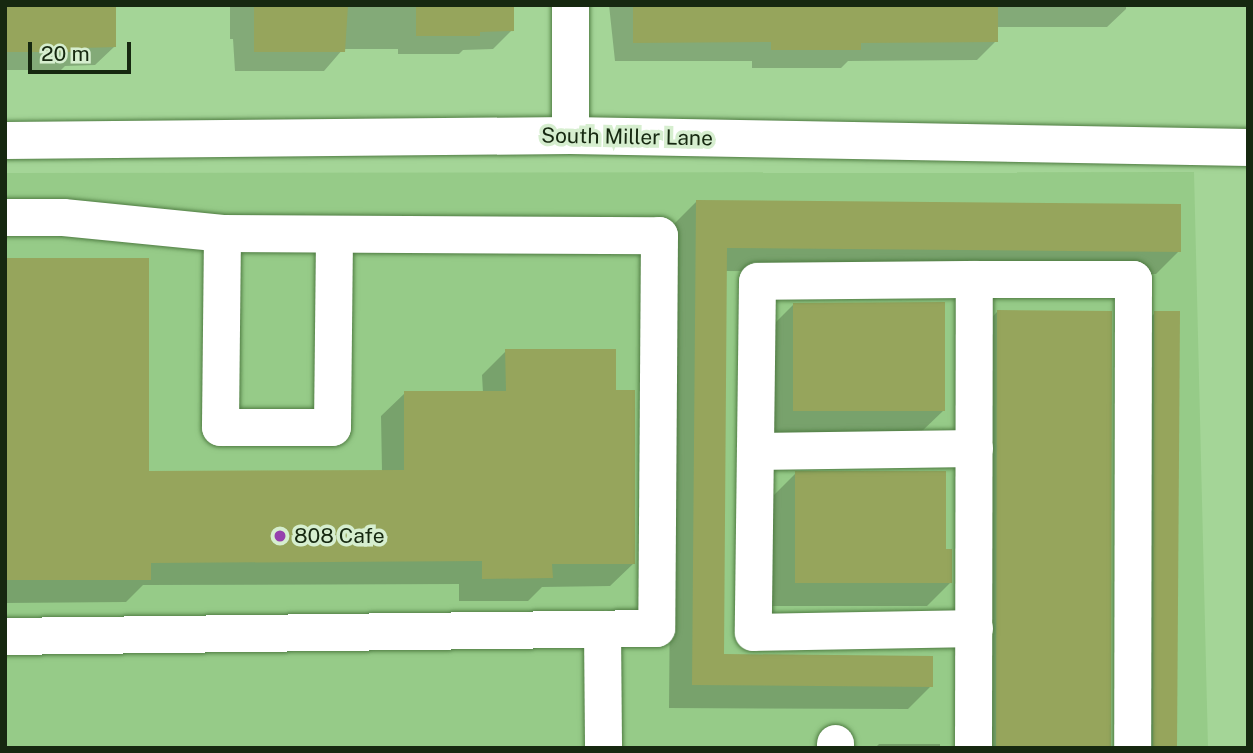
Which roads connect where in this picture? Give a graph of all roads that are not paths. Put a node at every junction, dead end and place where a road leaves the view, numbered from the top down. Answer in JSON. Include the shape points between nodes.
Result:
{"nodes":[{"id":1,"x":569,"y":5,"type":"edge"},
{"id":2,"x":569,"y":135,"type":"junction"},
{"id":3,"x":5,"y":140,"type":"edge"},
{"id":4,"x":1248,"y":148,"type":"edge"},
{"id":5,"x":5,"y":217,"type":"edge"},
{"id":6,"x":222,"y":233,"type":"junction"},
{"id":7,"x":334,"y":235,"type":"junction"},
{"id":8,"x":974,"y":279,"type":"junction"},
{"id":9,"x":974,"y":448,"type":"junction"},
{"id":10,"x":755,"y":451,"type":"junction"},
{"id":11,"x":974,"y":628,"type":"junction"},
{"id":12,"x":602,"y":629,"type":"junction"},
{"id":13,"x":5,"y":636,"type":"edge"},
{"id":14,"x":603,"y":748,"type":"edge"},
{"id":15,"x":974,"y":748,"type":"edge"},
{"id":16,"x":1132,"y":748,"type":"edge"}],
"edges":[{"from":1,"to":2,"type":"street"},
{"from":2,"to":3,"type":"street","name":"South Miller Lane"},
{"from":2,"to":4,"type":"street","name":"South Miller Lane"},
{"from":5,"to":6,"type":"street","via":[[63,217]]},
{"from":6,"to":7,"type":"street"},
{"from":6,"to":7,"type":"street","via":[[220,427],[332,427]]},
{"from":7,"to":12,"type":"street","via":[[659,235],[656,628]]},
{"from":8,"to":9,"type":"street"},
{"from":8,"to":10,"type":"street","via":[[757,281]]},
{"from":8,"to":16,"type":"street","via":[[1133,279]]},
{"from":9,"to":10,"type":"street"},
{"from":9,"to":11,"type":"street"},
{"from":10,"to":11,"type":"street","via":[[753,632]]},
{"from":11,"to":15,"type":"street"},
{"from":12,"to":13,"type":"street"},
{"from":12,"to":14,"type":"street"}]}
